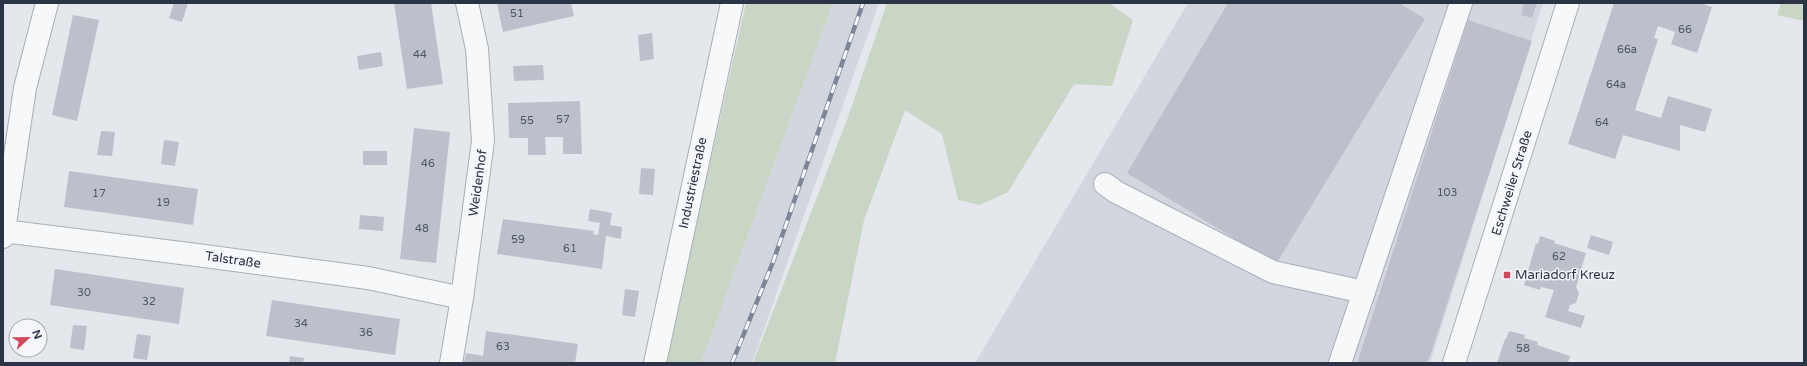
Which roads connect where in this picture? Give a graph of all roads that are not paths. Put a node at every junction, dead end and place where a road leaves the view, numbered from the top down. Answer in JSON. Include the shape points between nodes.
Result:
{"nodes":[{"id":1,"x":47,"y":3,"type":"edge"},
{"id":2,"x":467,"y":3,"type":"edge"},
{"id":3,"x":732,"y":3,"type":"edge"},
{"id":4,"x":1461,"y":3,"type":"edge"},
{"id":5,"x":1568,"y":3,"type":"edge"},
{"id":6,"x":1105,"y":184,"type":"dead end"},
{"id":7,"x":3,"y":233,"type":"edge"},
{"id":8,"x":1364,"y":292,"type":"junction"},
{"id":9,"x":462,"y":298,"type":"junction"},
{"id":10,"x":451,"y":363,"type":"edge"},
{"id":11,"x":655,"y":363,"type":"edge"},
{"id":12,"x":1340,"y":363,"type":"edge"},
{"id":13,"x":1454,"y":363,"type":"edge"}],
"edges":[{"from":1,"to":7,"type":"street","via":[[25,88]]},
{"from":2,"to":9,"type":"street","name":"Weidenhof","via":[[477,49],[483,141]]},
{"from":3,"to":11,"type":"street","name":"Industriestraße"},
{"from":4,"to":8,"type":"street"},
{"from":5,"to":13,"type":"street","name":"Eschweiler Straße"},
{"from":6,"to":8,"type":"street","via":[[1273,272]]},
{"from":7,"to":9,"type":"street","name":"Talstraße","via":[[368,278]]},
{"from":8,"to":12,"type":"street"},
{"from":9,"to":10,"type":"street","name":"Weidenhof"}]}
